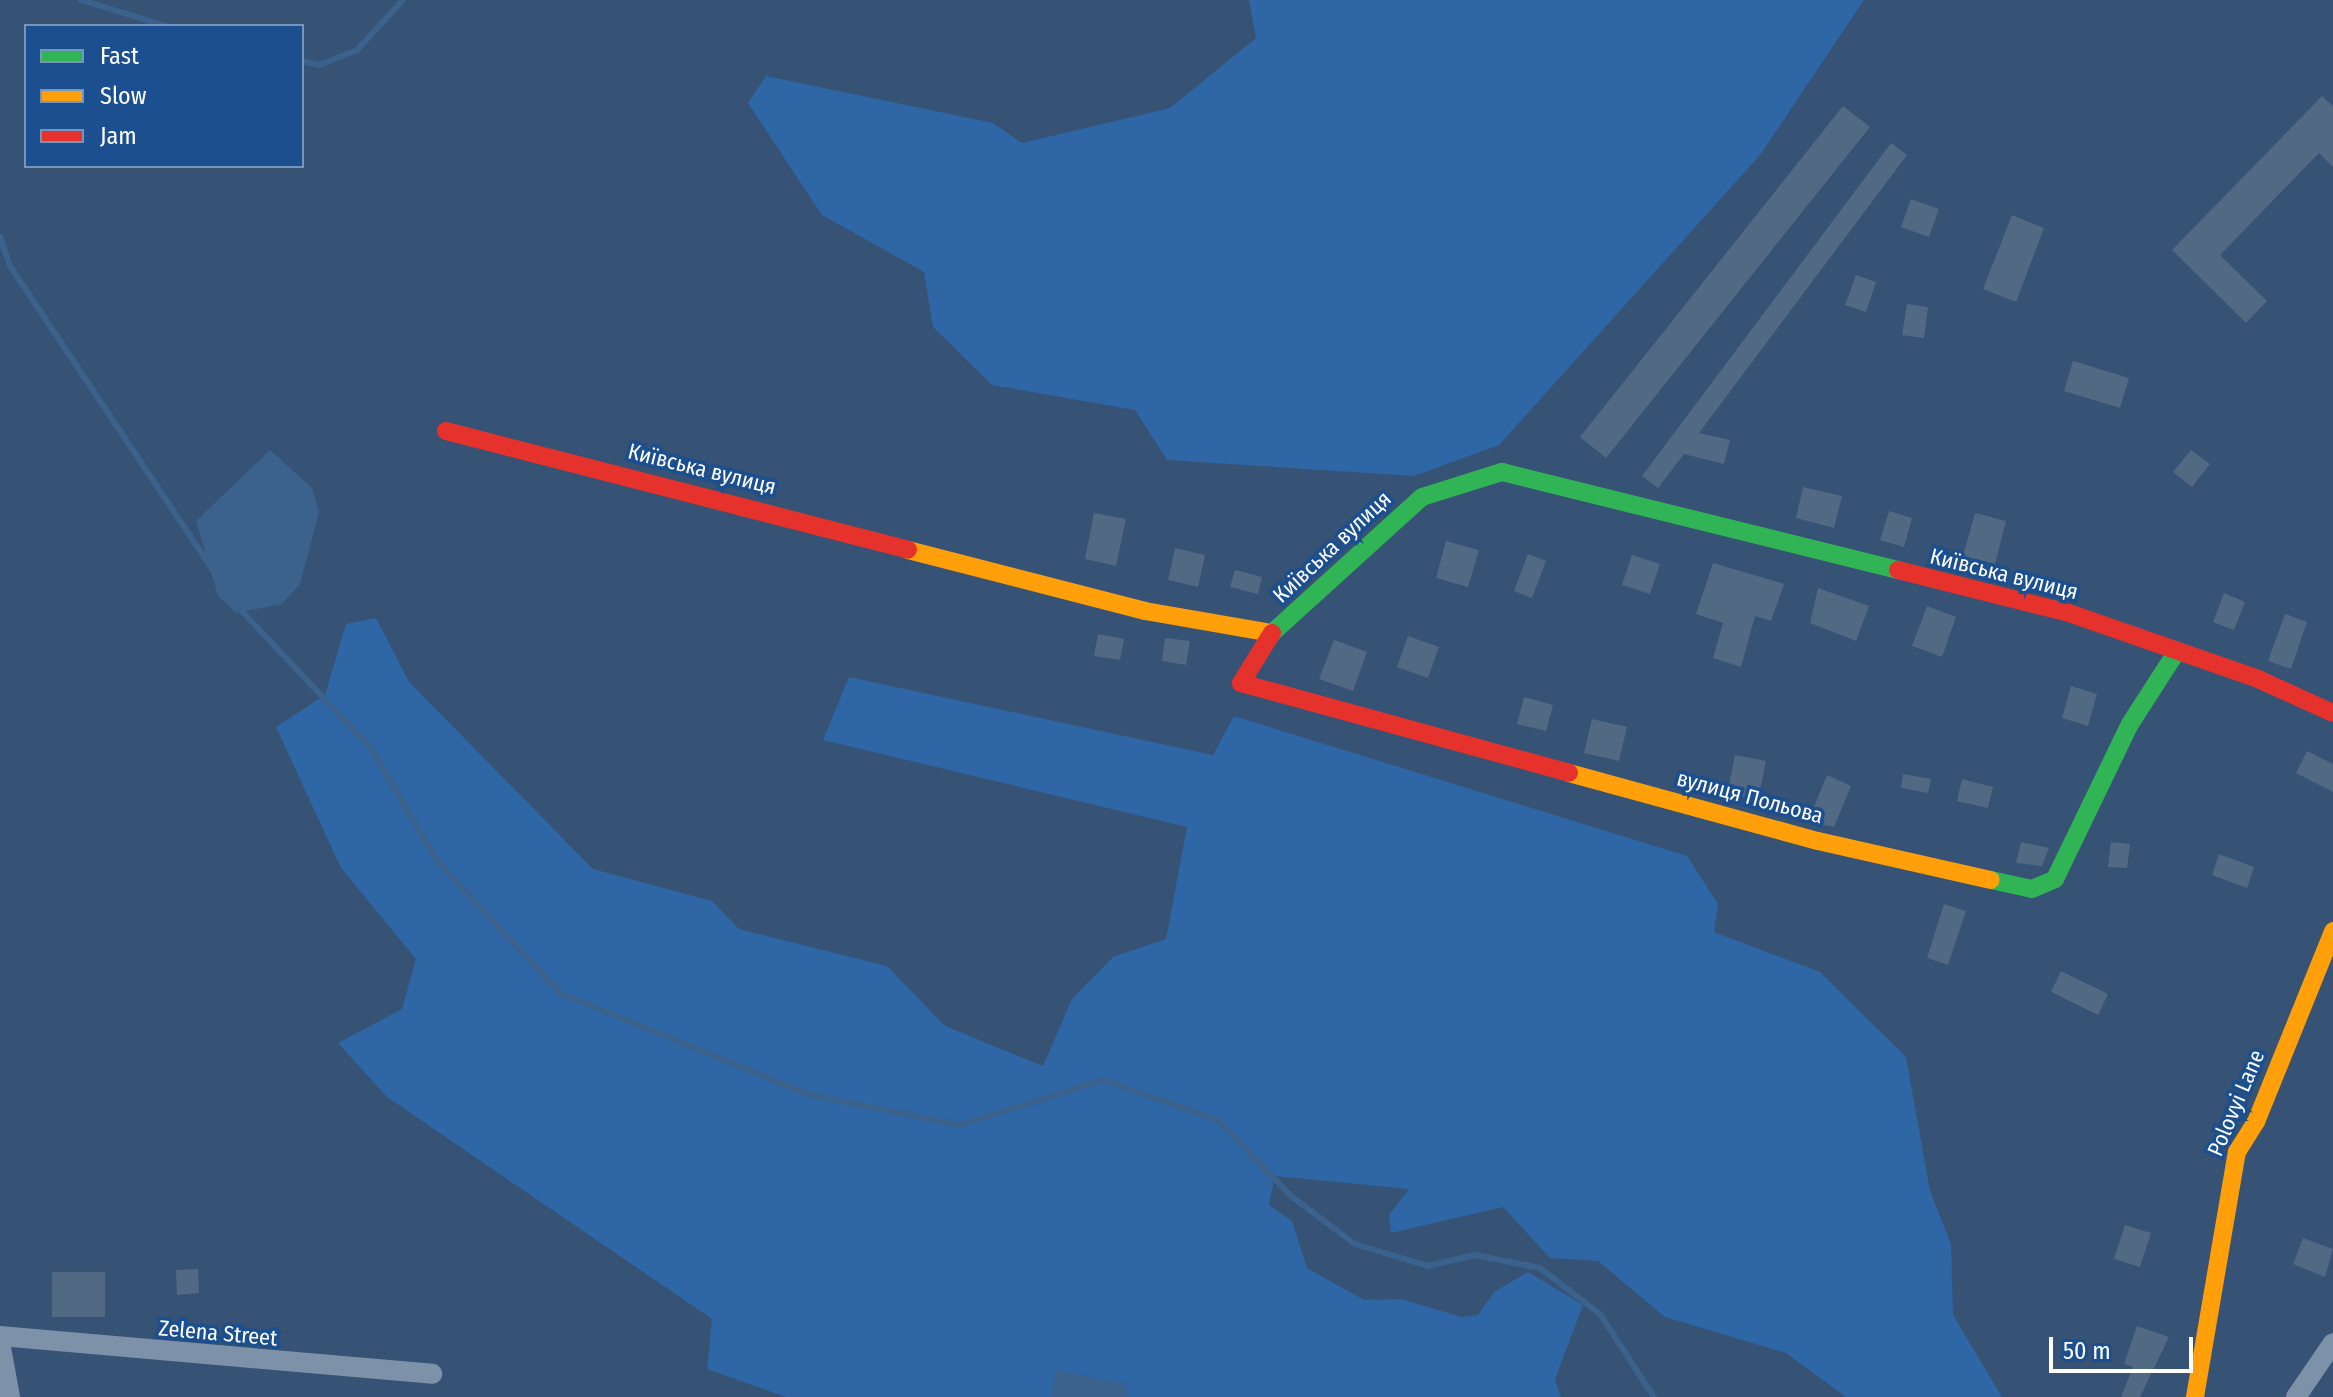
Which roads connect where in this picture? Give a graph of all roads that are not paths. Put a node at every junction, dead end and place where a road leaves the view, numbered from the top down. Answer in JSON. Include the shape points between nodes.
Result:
{"nodes":[{"id":1,"x":446,"y":431,"type":"dead end"},
{"id":2,"x":1272,"y":633,"type":"junction"},
{"id":3,"x":2177,"y":651,"type":"junction"},
{"id":4,"x":2333,"y":713,"type":"edge"},
{"id":5,"x":2333,"y":931,"type":"edge"},
{"id":6,"x":0,"y":1336,"type":"edge"},
{"id":7,"x":0,"y":1342,"type":"edge"},
{"id":8,"x":2333,"y":1343,"type":"edge"},
{"id":9,"x":432,"y":1374,"type":"dead end"},
{"id":10,"x":10,"y":1397,"type":"edge"},
{"id":11,"x":2195,"y":1397,"type":"edge"},
{"id":12,"x":2296,"y":1397,"type":"edge"}],
"edges":[{"from":1,"to":2,"type":"street","name":"Київська вулиця","via":[[1145,611]]},
{"from":2,"to":3,"type":"street","name":"Київська вулиця","via":[[1422,497],[1502,472],[2069,613]]},
{"from":2,"to":3,"type":"street","name":"вулиця Польова","via":[[1241,683],[1818,841],[2032,889],[2055,879],[2130,724]]},
{"from":3,"to":4,"type":"street","name":"Київська вулиця"},
{"from":5,"to":11,"type":"street","name":"Polovyi Lane","via":[[2256,1122],[2237,1152]]},
{"from":6,"to":9,"type":"street","name":"Zelena Street"},
{"from":7,"to":10,"type":"street"},
{"from":8,"to":12,"type":"street"}]}
